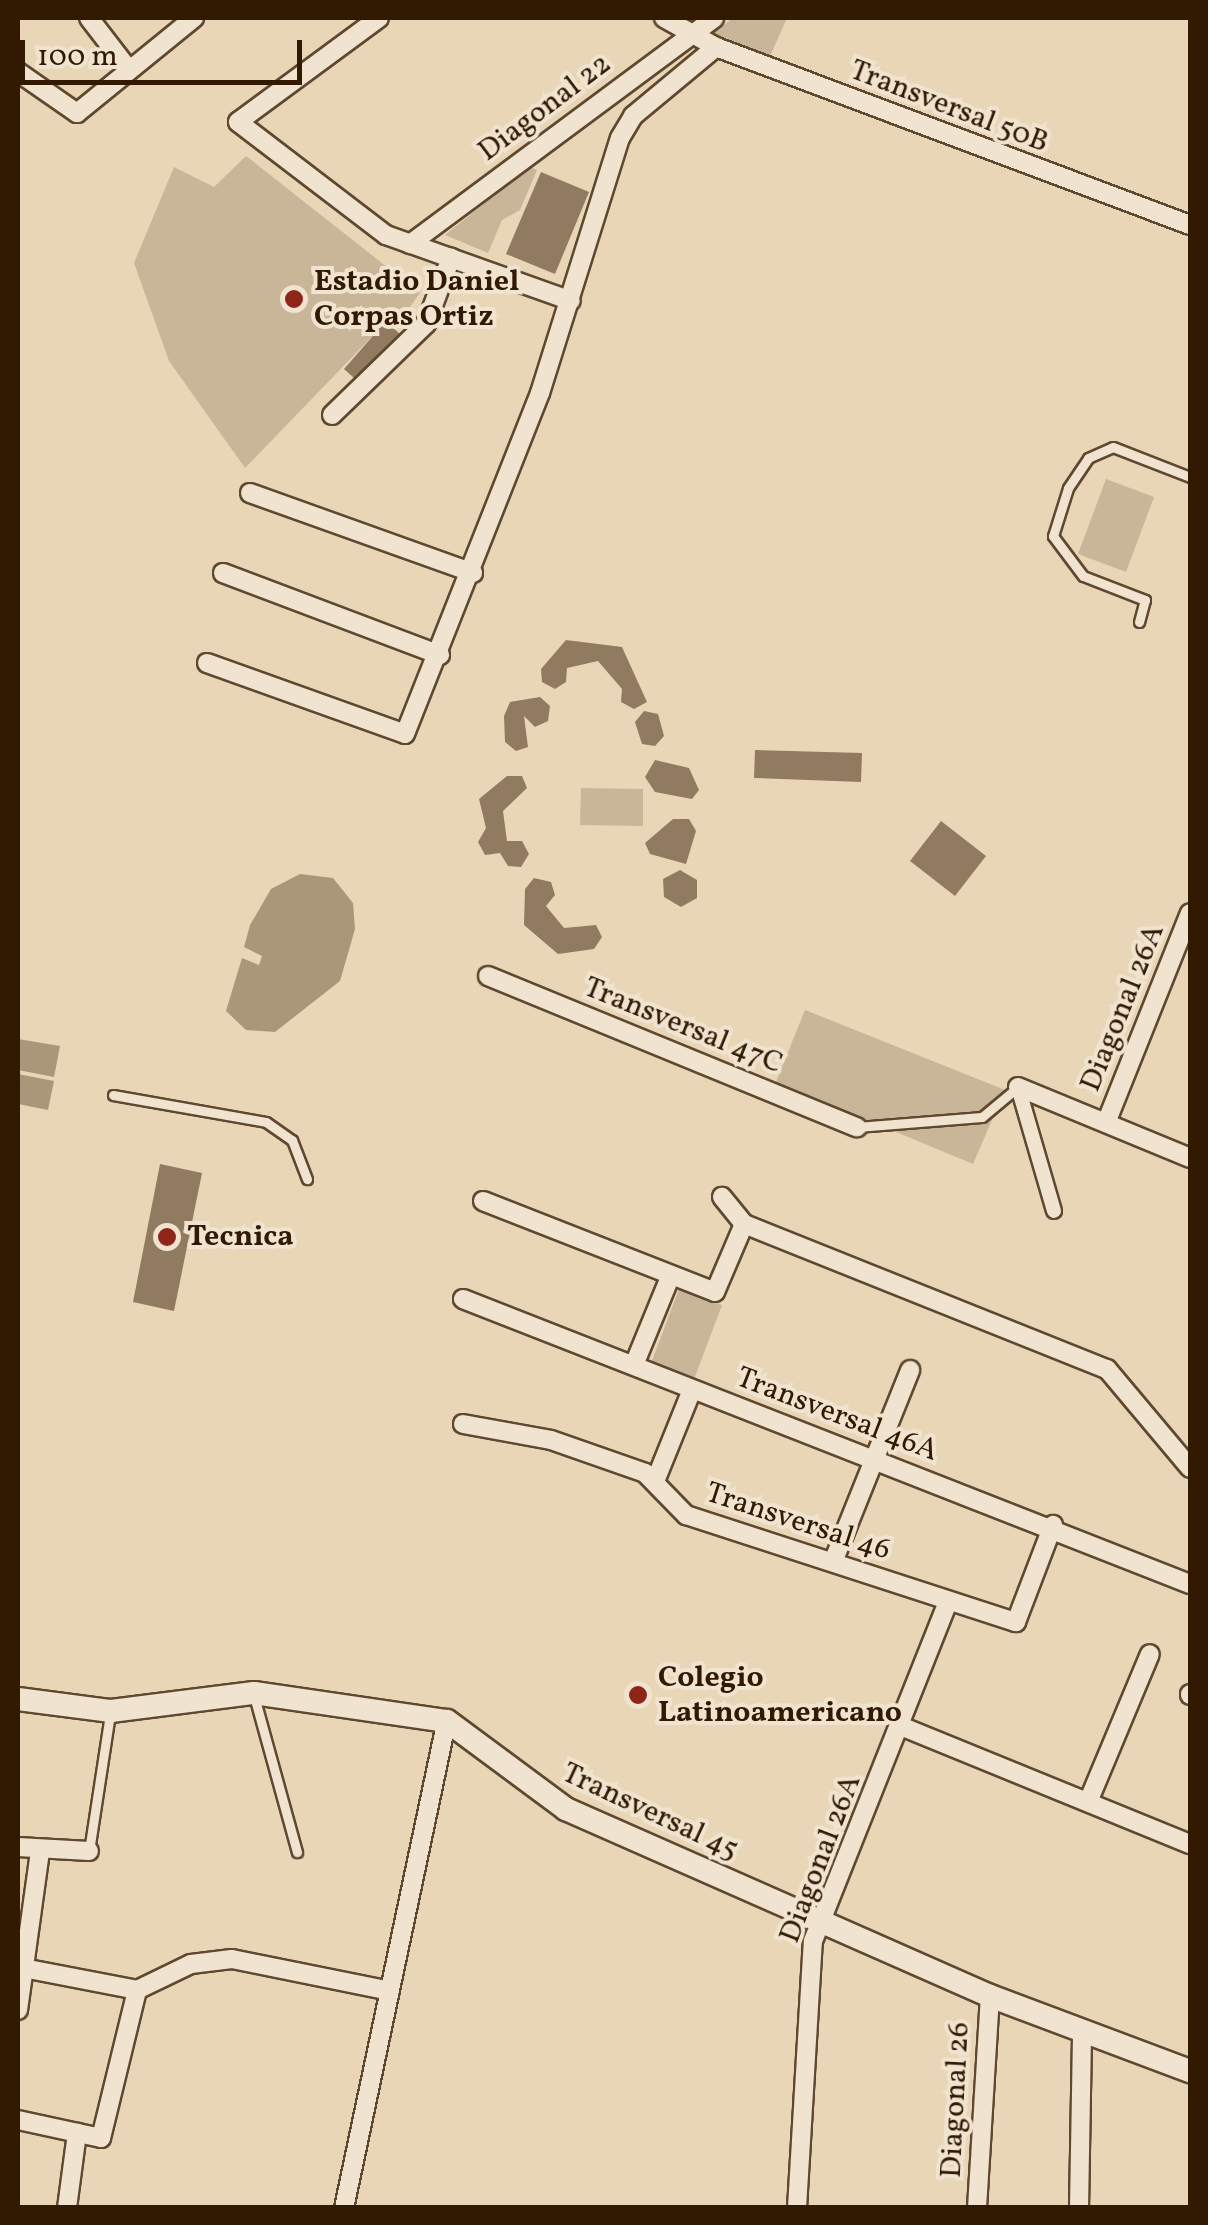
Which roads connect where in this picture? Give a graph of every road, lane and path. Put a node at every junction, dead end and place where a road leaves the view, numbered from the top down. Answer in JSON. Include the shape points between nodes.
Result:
{"nodes":[{"id":1,"x":90,"y":18,"type":"edge"},
{"id":2,"x":194,"y":18,"type":"edge"},
{"id":3,"x":379,"y":18,"type":"edge"},
{"id":4,"x":664,"y":18,"type":"edge"},
{"id":5,"x":714,"y":18,"type":"edge"},
{"id":6,"x":690,"y":35,"type":"junction"},
{"id":7,"x":716,"y":47,"type":"junction"},
{"id":8,"x":129,"y":70,"type":"junction"},
{"id":9,"x":18,"y":72,"type":"edge"},
{"id":10,"x":1190,"y":225,"type":"edge"},
{"id":11,"x":410,"y":244,"type":"junction"},
{"id":12,"x":451,"y":258,"type":"junction"},
{"id":13,"x":571,"y":302,"type":"junction"},
{"id":14,"x":332,"y":415,"type":"dead end"},
{"id":15,"x":1190,"y":476,"type":"edge"},
{"id":16,"x":250,"y":493,"type":"dead end"},
{"id":17,"x":223,"y":573,"type":"dead end"},
{"id":18,"x":473,"y":573,"type":"junction"},
{"id":19,"x":1139,"y":622,"type":"dead end"},
{"id":20,"x":440,"y":655,"type":"junction"},
{"id":21,"x":207,"y":664,"type":"dead end"},
{"id":22,"x":1190,"y":913,"type":"edge"},
{"id":23,"x":488,"y":976,"type":"dead end"},
{"id":24,"x":1018,"y":1087,"type":"junction"},
{"id":25,"x":113,"y":1095,"type":"dead end"},
{"id":26,"x":1106,"y":1123,"type":"junction"},
{"id":27,"x":857,"y":1127,"type":"joint"},
{"id":28,"x":1190,"y":1158,"type":"edge"},
{"id":29,"x":307,"y":1179,"type":"dead end"},
{"id":30,"x":722,"y":1197,"type":"dead end"},
{"id":31,"x":484,"y":1201,"type":"dead end"},
{"id":32,"x":1054,"y":1211,"type":"dead end"},
{"id":33,"x":744,"y":1224,"type":"junction"},
{"id":34,"x":671,"y":1275,"type":"junction"},
{"id":35,"x":463,"y":1298,"type":"dead end"},
{"id":36,"x":634,"y":1366,"type":"junction"},
{"id":37,"x":910,"y":1370,"type":"dead end"},
{"id":38,"x":692,"y":1390,"type":"junction"},
{"id":39,"x":463,"y":1424,"type":"dead end"},
{"id":40,"x":874,"y":1458,"type":"junction"},
{"id":41,"x":1190,"y":1468,"type":"edge"},
{"id":42,"x":656,"y":1479,"type":"junction"},
{"id":43,"x":1054,"y":1526,"type":"junction"},
{"id":44,"x":833,"y":1562,"type":"junction"},
{"id":45,"x":1190,"y":1584,"type":"edge"},
{"id":46,"x":948,"y":1601,"type":"junction"},
{"id":47,"x":1150,"y":1654,"type":"dead end"},
{"id":48,"x":254,"y":1693,"type":"junction"},
{"id":49,"x":18,"y":1699,"type":"edge"},
{"id":50,"x":110,"y":1711,"type":"junction"},
{"id":51,"x":447,"y":1721,"type":"junction"},
{"id":52,"x":904,"y":1727,"type":"junction"},
{"id":53,"x":1088,"y":1802,"type":"junction"},
{"id":54,"x":1190,"y":1844,"type":"edge"},
{"id":55,"x":18,"y":1846,"type":"edge"},
{"id":56,"x":40,"y":1851,"type":"junction"},
{"id":57,"x":89,"y":1851,"type":"joint"},
{"id":58,"x":297,"y":1852,"type":"dead end"},
{"id":59,"x":819,"y":1924,"type":"junction"},
{"id":60,"x":22,"y":1968,"type":"edge"},
{"id":61,"x":137,"y":1990,"type":"junction"},
{"id":62,"x":390,"y":1991,"type":"junction"},
{"id":63,"x":990,"y":1996,"type":"junction"},
{"id":64,"x":18,"y":2010,"type":"edge"},
{"id":65,"x":1082,"y":2030,"type":"junction"},
{"id":66,"x":1190,"y":2071,"type":"edge"},
{"id":67,"x":18,"y":2120,"type":"edge"},
{"id":68,"x":78,"y":2133,"type":"junction"},
{"id":69,"x":68,"y":2208,"type":"edge"},
{"id":70,"x":344,"y":2208,"type":"edge"},
{"id":71,"x":797,"y":2208,"type":"edge"},
{"id":72,"x":977,"y":2208,"type":"edge"},
{"id":73,"x":1078,"y":2208,"type":"edge"}],
"edges":[{"from":1,"to":8,"type":"street"},
{"from":2,"to":8,"type":"street"},
{"from":3,"to":11,"type":"street","via":[[238,122],[356,217]]},
{"from":4,"to":6,"type":"street","name":"Transversal 50B"},
{"from":5,"to":6,"type":"street","name":"Diagonal 22"},
{"from":6,"to":7,"type":"street","name":"Transversal 50B"},
{"from":6,"to":11,"type":"street","name":"Diagonal 22"},
{"from":7,"to":10,"type":"street","name":"Transversal 50B"},
{"from":7,"to":13,"type":"street","via":[[624,130]]},
{"from":8,"to":9,"type":"street","via":[[77,113]]},
{"from":11,"to":12,"type":"street"},
{"from":12,"to":13,"type":"street"},
{"from":12,"to":14,"type":"street","via":[[426,324]]},
{"from":13,"to":18,"type":"street"},
{"from":15,"to":19,"type":"lane","via":[[1113,446],[1088,458],[1068,488],[1053,536],[1084,576],[1146,600]]},
{"from":16,"to":18,"type":"street"},
{"from":17,"to":20,"type":"street"},
{"from":18,"to":20,"type":"street"},
{"from":20,"to":21,"type":"street","via":[[405,734]]},
{"from":22,"to":26,"type":"street","name":"Diagonal 26A"},
{"from":23,"to":27,"type":"street","name":"Transversal 47C"},
{"from":24,"to":26,"type":"street"},
{"from":24,"to":27,"type":"lane","via":[[982,1117]]},
{"from":24,"to":32,"type":"street"},
{"from":25,"to":29,"type":"lane","via":[[266,1122],[292,1140]]},
{"from":26,"to":28,"type":"street"},
{"from":30,"to":33,"type":"street"},
{"from":31,"to":34,"type":"street"},
{"from":33,"to":34,"type":"street","via":[[715,1292]]},
{"from":33,"to":41,"type":"street","via":[[1107,1369]]},
{"from":34,"to":36,"type":"street"},
{"from":35,"to":36,"type":"street","name":"Transversal 46A"},
{"from":36,"to":38,"type":"street","name":"Transversal 46A"},
{"from":37,"to":40,"type":"street"},
{"from":38,"to":40,"type":"street","name":"Transversal 46A"},
{"from":38,"to":42,"type":"street"},
{"from":39,"to":42,"type":"street","name":"Transversal 46","via":[[551,1440]]},
{"from":40,"to":43,"type":"street","name":"Transversal 46A"},
{"from":40,"to":44,"type":"street"},
{"from":42,"to":44,"type":"street","name":"Transversal 46","via":[[686,1515]]},
{"from":43,"to":45,"type":"street","name":"Transversal 46A"},
{"from":43,"to":46,"type":"street","name":"Transversal 46","via":[[1016,1622]]},
{"from":44,"to":46,"type":"street","name":"Transversal 46"},
{"from":46,"to":52,"type":"street","name":"Diagonal 26A"},
{"from":47,"to":53,"type":"street"},
{"from":48,"to":50,"type":"street","name":"Transversal 45"},
{"from":48,"to":51,"type":"street","name":"Transversal 45"},
{"from":48,"to":58,"type":"lane"},
{"from":49,"to":50,"type":"street","name":"Transversal 45"},
{"from":50,"to":57,"type":"lane"},
{"from":51,"to":59,"type":"street","name":"Transversal 45","via":[[566,1809]]},
{"from":51,"to":62,"type":"street"},
{"from":52,"to":53,"type":"street"},
{"from":52,"to":59,"type":"street","name":"Diagonal 26A"},
{"from":53,"to":54,"type":"street"},
{"from":55,"to":56,"type":"street"},
{"from":56,"to":57,"type":"street"},
{"from":56,"to":60,"type":"street"},
{"from":59,"to":63,"type":"street","name":"Transversal 45"},
{"from":59,"to":71,"type":"street","name":"Diagonal 26A","via":[[810,1964]]},
{"from":60,"to":61,"type":"street"},
{"from":60,"to":64,"type":"street"},
{"from":61,"to":62,"type":"street","via":[[192,1964],[232,1959]]},
{"from":61,"to":68,"type":"street","via":[[100,2138]]},
{"from":62,"to":70,"type":"street"},
{"from":63,"to":65,"type":"street","name":"Transversal 45"},
{"from":63,"to":72,"type":"street","name":"Diagonal 26"},
{"from":65,"to":66,"type":"street","name":"Transversal 45"},
{"from":65,"to":73,"type":"street"},
{"from":67,"to":68,"type":"street"},
{"from":68,"to":69,"type":"street"}]}
